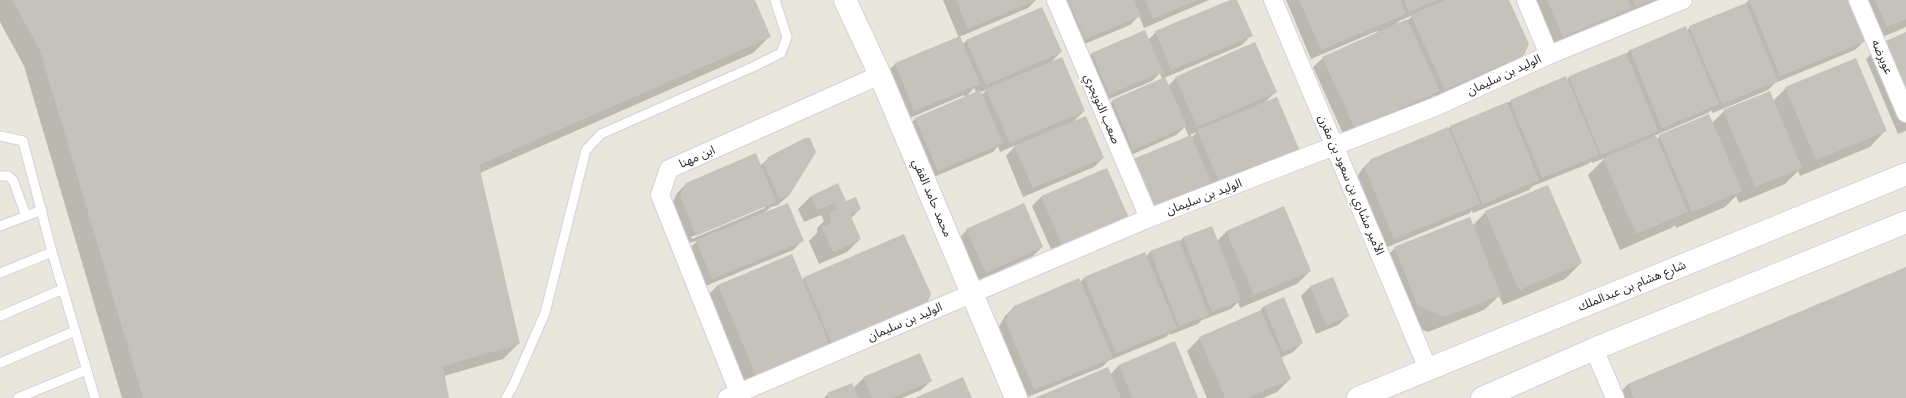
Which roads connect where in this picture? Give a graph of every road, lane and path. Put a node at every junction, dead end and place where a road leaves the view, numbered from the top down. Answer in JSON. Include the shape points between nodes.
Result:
{"nodes":[{"id":1,"x":775,"y":0,"type":"edge"},
{"id":2,"x":1056,"y":0,"type":"edge"},
{"id":3,"x":1273,"y":0,"type":"edge"},
{"id":4,"x":1526,"y":0,"type":"edge"},
{"id":5,"x":1683,"y":0,"type":"edge"},
{"id":6,"x":1858,"y":0,"type":"edge"},
{"id":7,"x":849,"y":1,"type":"edge"},
{"id":8,"x":1549,"y":55,"type":"junction"},
{"id":9,"x":880,"y":75,"type":"junction"},
{"id":10,"x":1906,"y":113,"type":"edge"},
{"id":11,"x":0,"y":136,"type":"edge"},
{"id":12,"x":1335,"y":147,"type":"junction"},
{"id":13,"x":1906,"y":174,"type":"edge"},
{"id":14,"x":0,"y":176,"type":"edge"},
{"id":15,"x":42,"y":210,"type":"junction"},
{"id":16,"x":26,"y":216,"type":"junction"},
{"id":17,"x":1149,"y":218,"type":"junction"},
{"id":18,"x":1906,"y":222,"type":"edge"},
{"id":19,"x":0,"y":226,"type":"edge"},
{"id":20,"x":52,"y":252,"type":"junction"},
{"id":21,"x":0,"y":273,"type":"edge"},
{"id":22,"x":63,"y":289,"type":"junction"},
{"id":23,"x":973,"y":294,"type":"junction"},
{"id":24,"x":0,"y":316,"type":"edge"},
{"id":25,"x":75,"y":331,"type":"junction"},
{"id":26,"x":1594,"y":349,"type":"junction"},
{"id":27,"x":0,"y":363,"type":"edge"},
{"id":28,"x":86,"y":370,"type":"junction"},
{"id":29,"x":1428,"y":370,"type":"junction"},
{"id":30,"x":733,"y":395,"type":"edge"},
{"id":31,"x":18,"y":398,"type":"edge"},
{"id":32,"x":95,"y":398,"type":"edge"},
{"id":33,"x":506,"y":398,"type":"edge"},
{"id":34,"x":1016,"y":398,"type":"edge"},
{"id":35,"x":1358,"y":398,"type":"edge"},
{"id":36,"x":1482,"y":398,"type":"edge"},
{"id":37,"x":1615,"y":398,"type":"edge"}],
"edges":[{"from":1,"to":33,"type":"lane","via":[[787,37],[781,52],[601,134],[586,150],[546,313]]},
{"from":2,"to":17,"type":"street","name":"صعب التويجري"},
{"from":3,"to":12,"type":"street","name":"الأمير مشاري بن سعود بن مقرن"},
{"from":4,"to":8,"type":"street"},
{"from":5,"to":8,"type":"street","name":"الوليد بن سليمان"},
{"from":6,"to":10,"type":"street","name":"عويرضه"},
{"from":7,"to":9,"type":"street","name":"محمد حامد الفقي"},
{"from":8,"to":12,"type":"street","name":"الوليد بن سليمان","via":[[1437,106]]},
{"from":9,"to":23,"type":"street","name":"محمد حامد الفقي"},
{"from":9,"to":30,"type":"street","name":"ابن مهنا","via":[[669,169],[660,195]]},
{"from":11,"to":15,"type":"lane","via":[[23,141]]},
{"from":12,"to":17,"type":"street","name":"الوليد بن سليمان"},
{"from":12,"to":29,"type":"street","name":"الأمير مشاري بن سعود بن مقرن"},
{"from":13,"to":29,"type":"street","name":"شارع هشام بن عبدالملك"},
{"from":14,"to":16,"type":"lane","via":[[8,176],[13,180]]},
{"from":15,"to":16,"type":"lane"},
{"from":15,"to":20,"type":"lane"},
{"from":16,"to":19,"type":"lane"},
{"from":17,"to":23,"type":"street","name":"الوليد بن سليمان"},
{"from":18,"to":26,"type":"street"},
{"from":20,"to":21,"type":"lane"},
{"from":20,"to":22,"type":"lane"},
{"from":22,"to":24,"type":"lane"},
{"from":22,"to":25,"type":"lane"},
{"from":23,"to":30,"type":"street","name":"الوليد بن سليمان"},
{"from":23,"to":34,"type":"street","name":"محمد حامد الفقي"},
{"from":25,"to":27,"type":"lane"},
{"from":25,"to":28,"type":"lane"},
{"from":26,"to":36,"type":"street"},
{"from":26,"to":37,"type":"street"},
{"from":28,"to":31,"type":"lane"},
{"from":28,"to":32,"type":"lane"},
{"from":29,"to":35,"type":"street","name":"شارع هشام بن عبدالملك"}]}
